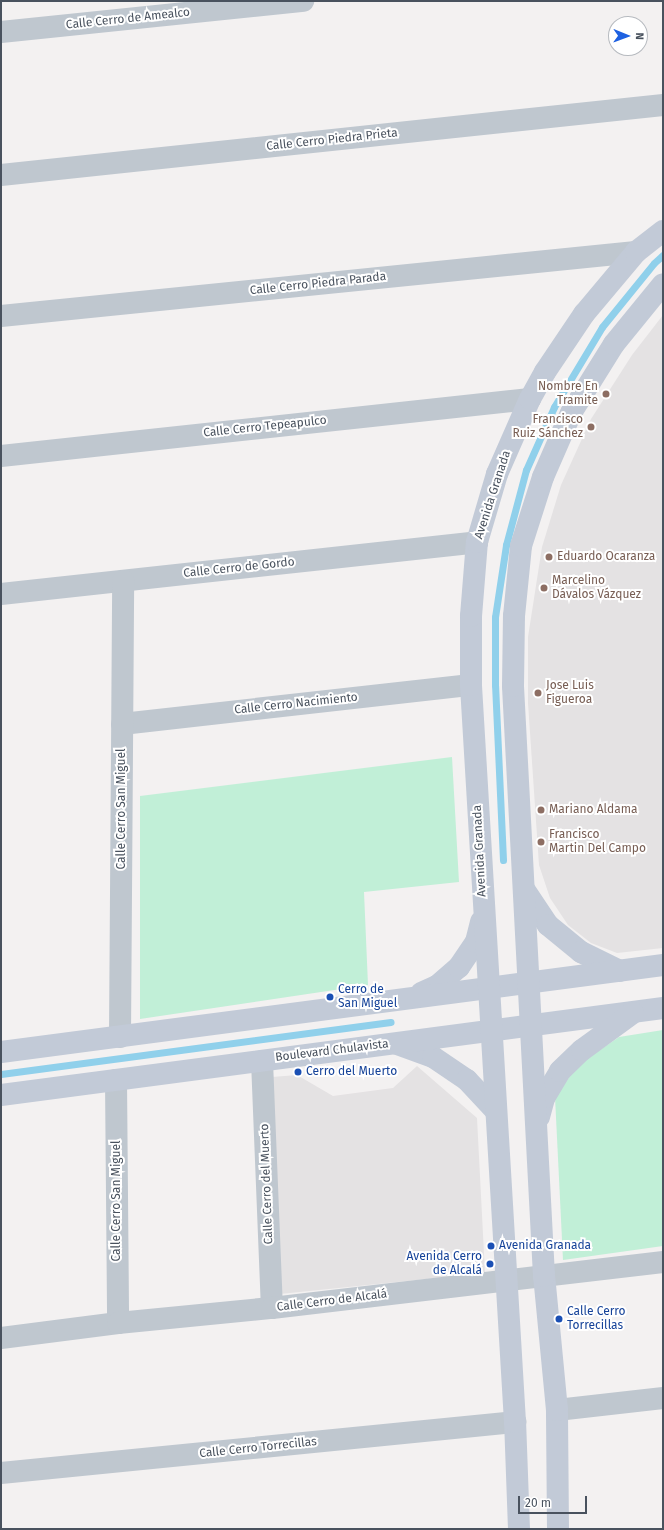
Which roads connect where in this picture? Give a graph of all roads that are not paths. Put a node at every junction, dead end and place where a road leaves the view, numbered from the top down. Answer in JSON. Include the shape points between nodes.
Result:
{"nodes":[{"id":1,"x":303,"y":1,"type":"edge"},
{"id":2,"x":1,"y":32,"type":"edge"},
{"id":3,"x":663,"y":105,"type":"edge"},
{"id":4,"x":1,"y":175,"type":"edge"},
{"id":5,"x":663,"y":231,"type":"edge"},
{"id":6,"x":636,"y":252,"type":"junction"},
{"id":7,"x":663,"y":284,"type":"edge"},
{"id":8,"x":1,"y":316,"type":"edge"},
{"id":9,"x":530,"y":399,"type":"junction"},
{"id":10,"x":1,"y":456,"type":"edge"},
{"id":11,"x":477,"y":542,"type":"junction"},
{"id":12,"x":123,"y":581,"type":"junction"},
{"id":13,"x":1,"y":594,"type":"edge"},
{"id":14,"x":471,"y":685,"type":"junction"},
{"id":15,"x":122,"y":724,"type":"junction"},
{"id":16,"x":524,"y":889,"type":"junction"},
{"id":17,"x":484,"y":913,"type":"junction"},
{"id":18,"x":663,"y":965,"type":"edge"},
{"id":19,"x":620,"y":971,"type":"junction"},
{"id":20,"x":528,"y":983,"type":"junction"},
{"id":21,"x":488,"y":988,"type":"junction"},
{"id":22,"x":410,"y":998,"type":"junction"},
{"id":23,"x":663,"y":1008,"type":"edge"},
{"id":24,"x":636,"y":1011,"type":"junction"},
{"id":25,"x":531,"y":1025,"type":"junction"},
{"id":26,"x":491,"y":1030,"type":"junction"},
{"id":27,"x":120,"y":1037,"type":"junction"},
{"id":28,"x":394,"y":1043,"type":"junction"},
{"id":29,"x":1,"y":1052,"type":"edge"},
{"id":30,"x":262,"y":1061,"type":"junction"},
{"id":31,"x":116,"y":1080,"type":"junction"},
{"id":32,"x":1,"y":1095,"type":"edge"},
{"id":33,"x":495,"y":1110,"type":"junction"},
{"id":34,"x":536,"y":1127,"type":"junction"},
{"id":35,"x":663,"y":1262,"type":"edge"},
{"id":36,"x":544,"y":1276,"type":"junction"},
{"id":37,"x":506,"y":1280,"type":"junction"},
{"id":38,"x":272,"y":1308,"type":"junction"},
{"id":39,"x":118,"y":1323,"type":"junction"},
{"id":40,"x":1,"y":1338,"type":"edge"},
{"id":41,"x":663,"y":1398,"type":"edge"},
{"id":42,"x":557,"y":1410,"type":"junction"},
{"id":43,"x":515,"y":1422,"type":"junction"},
{"id":44,"x":1,"y":1474,"type":"edge"},
{"id":45,"x":519,"y":1529,"type":"edge"},
{"id":46,"x":558,"y":1529,"type":"edge"}],
"edges":[{"from":1,"to":2,"type":"street","name":"Calle Cerro de Amealco"},
{"from":3,"to":4,"type":"street","name":"Calle Cerro Piedra Prieta"},
{"from":5,"to":6,"type":"main road","name":"Avenida Granada"},
{"from":6,"to":8,"type":"street","name":"Calle Cerro Piedra Parada"},
{"from":6,"to":9,"type":"main road","name":"Avenida Granada","via":[[584,314]]},
{"from":7,"to":16,"type":"main road","via":[[614,344],[571,413],[543,477],[521,546],[514,616],[513,686]]},
{"from":9,"to":10,"type":"street","name":"Calle Cerro Tepeapulco"},
{"from":9,"to":11,"type":"main road","name":"Avenida Granada","via":[[497,474]]},
{"from":11,"to":12,"type":"street","name":"Calle Cerro de Gordo"},
{"from":11,"to":14,"type":"main road","name":"Avenida Granada","via":[[471,616]]},
{"from":12,"to":13,"type":"street","name":"Calle Cerro de Gordo"},
{"from":12,"to":15,"type":"street","name":"Calle Cerro San Miguel"},
{"from":14,"to":15,"type":"street","name":"Calle Cerro Nacimiento"},
{"from":14,"to":17,"type":"main road","name":"Avenida Granada"},
{"from":15,"to":27,"type":"street","name":"Calle Cerro San Miguel"},
{"from":16,"to":19,"type":"main road","via":[[553,929],[581,952]]},
{"from":16,"to":20,"type":"main road"},
{"from":17,"to":21,"type":"main road","name":"Avenida Granada"},
{"from":17,"to":22,"type":"main road","via":[[476,942],[460,967],[437,986]]},
{"from":18,"to":19,"type":"main road"},
{"from":19,"to":20,"type":"main road"},
{"from":20,"to":21,"type":"main road"},
{"from":20,"to":25,"type":"main road"},
{"from":21,"to":22,"type":"main road"},
{"from":21,"to":26,"type":"main road","name":"Avenida Granada"},
{"from":22,"to":27,"type":"main road"},
{"from":23,"to":24,"type":"main road","name":"Boulevard Chulavista"},
{"from":24,"to":25,"type":"main road","name":"Boulevard Chulavista"},
{"from":24,"to":34,"type":"main road","via":[[582,1050],[560,1071],[544,1098]]},
{"from":25,"to":26,"type":"main road","name":"Boulevard Chulavista"},
{"from":25,"to":34,"type":"main road"},
{"from":26,"to":28,"type":"main road","name":"Boulevard Chulavista"},
{"from":26,"to":33,"type":"main road","name":"Avenida Granada"},
{"from":27,"to":29,"type":"main road"},
{"from":28,"to":30,"type":"main road","name":"Boulevard Chulavista"},
{"from":28,"to":33,"type":"main road","via":[[432,1057],[461,1076]]},
{"from":30,"to":31,"type":"main road","name":"Boulevard Chulavista"},
{"from":30,"to":38,"type":"street","name":"Calle Cerro del Muerto"},
{"from":31,"to":32,"type":"main road","name":"Boulevard Chulavista"},
{"from":31,"to":39,"type":"street","name":"Calle Cerro San Miguel"},
{"from":33,"to":37,"type":"main road","name":"Avenida Granada"},
{"from":34,"to":36,"type":"main road"},
{"from":35,"to":36,"type":"street","name":"Calle Cerro de Alcalá"},
{"from":36,"to":37,"type":"street","name":"Calle Cerro de Alcalá"},
{"from":36,"to":42,"type":"main road"},
{"from":37,"to":38,"type":"street","name":"Calle Cerro de Alcalá"},
{"from":37,"to":43,"type":"main road","name":"Avenida Granada"},
{"from":38,"to":39,"type":"street","name":"Calle Cerro de Alcalá"},
{"from":39,"to":40,"type":"street","name":"Calle Cerro de Alcalá"},
{"from":41,"to":42,"type":"street"},
{"from":42,"to":46,"type":"main road"},
{"from":43,"to":44,"type":"street","name":"Calle Cerro Torrecillas"},
{"from":43,"to":45,"type":"main road","name":"Avenida Granada"}]}
